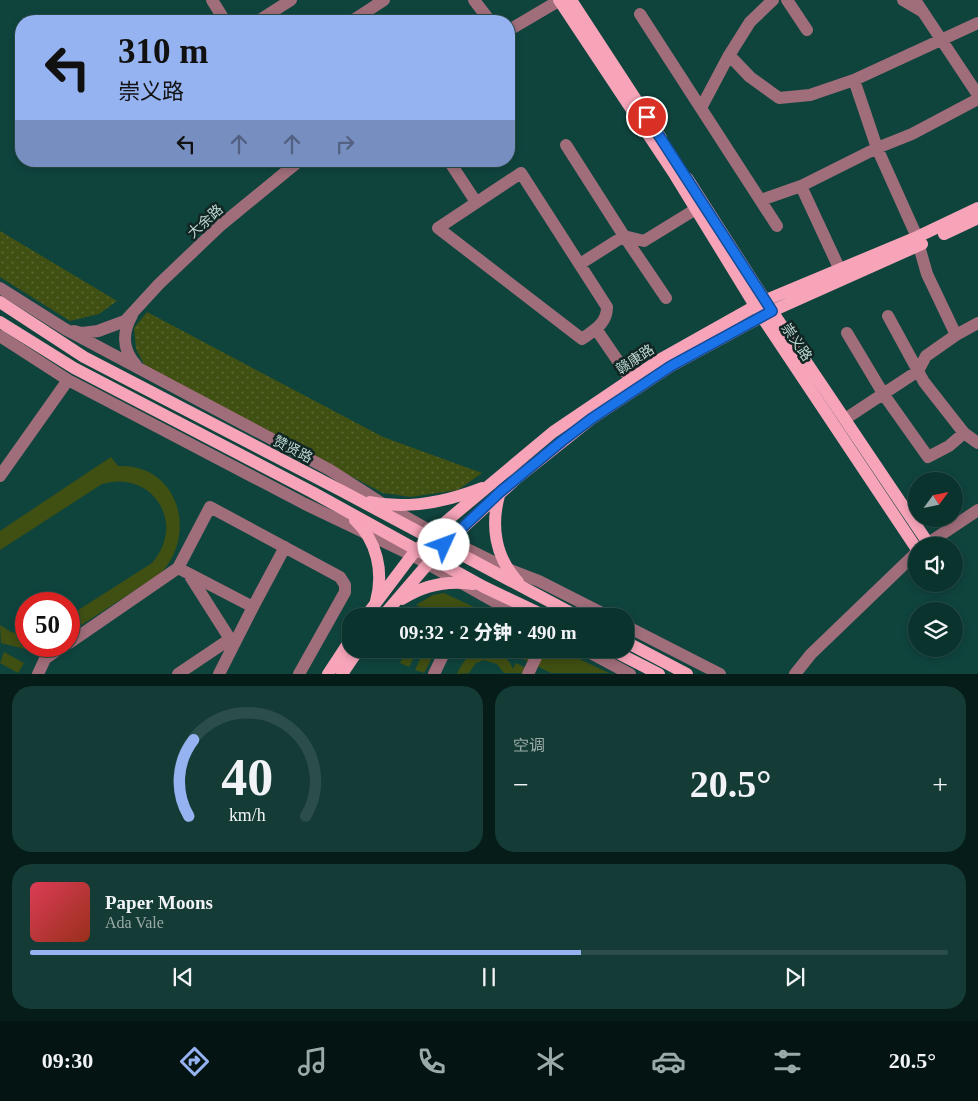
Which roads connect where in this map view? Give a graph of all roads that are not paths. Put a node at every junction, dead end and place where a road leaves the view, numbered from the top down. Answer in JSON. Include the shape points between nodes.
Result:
{"nodes":[{"id":1,"x":212,"y":0,"type":"edge"},
{"id":2,"x":290,"y":0,"type":"edge"},
{"id":3,"x":384,"y":0,"type":"edge"},
{"id":4,"x":474,"y":0,"type":"edge"},
{"id":5,"x":559,"y":0,"type":"edge"},
{"id":6,"x":571,"y":0,"type":"edge"},
{"id":7,"x":774,"y":0,"type":"edge"},
{"id":8,"x":787,"y":0,"type":"edge"},
{"id":9,"x":903,"y":0,"type":"edge"},
{"id":10,"x":915,"y":0,"type":"edge"},
{"id":11,"x":922,"y":11,"type":"junction"},
{"id":12,"x":640,"y":14,"type":"dead end"},
{"id":13,"x":221,"y":15,"type":"edge"},
{"id":14,"x":267,"y":15,"type":"edge"},
{"id":15,"x":361,"y":15,"type":"edge"},
{"id":16,"x":485,"y":15,"type":"edge"},
{"id":17,"x":978,"y":23,"type":"edge"},
{"id":18,"x":515,"y":26,"type":"edge"},
{"id":19,"x":807,"y":30,"type":"dead end"},
{"id":20,"x":942,"y":40,"type":"junction"},
{"id":21,"x":729,"y":55,"type":"junction"},
{"id":22,"x":854,"y":80,"type":"junction"},
{"id":23,"x":978,"y":95,"type":"edge"},
{"id":24,"x":978,"y":99,"type":"edge"},
{"id":25,"x":701,"y":108,"type":"junction"},
{"id":26,"x":566,"y":145,"type":"dead end"},
{"id":27,"x":877,"y":148,"type":"junction"},
{"id":28,"x":292,"y":167,"type":"edge"},
{"id":29,"x":453,"y":167,"type":"edge"},
{"id":30,"x":801,"y":186,"type":"junction"},
{"id":31,"x":761,"y":200,"type":"junction"},
{"id":32,"x":476,"y":202,"type":"junction"},
{"id":33,"x":696,"y":208,"type":"junction"},
{"id":34,"x":978,"y":208,"type":"edge"},
{"id":35,"x":978,"y":218,"type":"edge"},
{"id":36,"x":777,"y":226,"type":"dead end"},
{"id":37,"x":624,"y":236,"type":"junction"},
{"id":38,"x":918,"y":241,"type":"junction"},
{"id":39,"x":580,"y":264,"type":"junction"},
{"id":40,"x":840,"y":270,"type":"junction"},
{"id":41,"x":0,"y":288,"type":"edge"},
{"id":42,"x":666,"y":298,"type":"dead end"},
{"id":43,"x":0,"y":302,"type":"edge"},
{"id":44,"x":764,"y":308,"type":"junction"},
{"id":45,"x":136,"y":309,"type":"junction"},
{"id":46,"x":888,"y":316,"type":"dead end"},
{"id":47,"x":27,"y":320,"type":"junction"},
{"id":48,"x":978,"y":323,"type":"edge"},
{"id":49,"x":1,"y":328,"type":"edge"},
{"id":50,"x":66,"y":329,"type":"junction"},
{"id":51,"x":596,"y":329,"type":"junction"},
{"id":52,"x":847,"y":333,"type":"dead end"},
{"id":53,"x":956,"y":335,"type":"junction"},
{"id":54,"x":141,"y":370,"type":"junction"},
{"id":55,"x":918,"y":371,"type":"junction"},
{"id":56,"x":68,"y":380,"type":"junction"},
{"id":57,"x":631,"y":380,"type":"junction"},
{"id":58,"x":884,"y":395,"type":"junction"},
{"id":59,"x":178,"y":407,"type":"junction"},
{"id":60,"x":124,"y":409,"type":"junction"},
{"id":61,"x":161,"y":414,"type":"junction"},
{"id":62,"x":845,"y":419,"type":"junction"},
{"id":63,"x":964,"y":433,"type":"junction"},
{"id":64,"x":978,"y":444,"type":"edge"},
{"id":65,"x":0,"y":476,"type":"edge"},
{"id":66,"x":495,"y":489,"type":"junction"},
{"id":67,"x":342,"y":491,"type":"junction"},
{"id":68,"x":383,"y":504,"type":"junction"},
{"id":69,"x":978,"y":510,"type":"edge"},
{"id":70,"x":344,"y":511,"type":"junction"},
{"id":71,"x":366,"y":533,"type":"junction"},
{"id":72,"x":432,"y":536,"type":"junction"},
{"id":73,"x":917,"y":537,"type":"edge"},
{"id":74,"x":917,"y":537,"type":"edge"},
{"id":75,"x":937,"y":537,"type":"edge"},
{"id":76,"x":446,"y":543,"type":"junction"},
{"id":77,"x":286,"y":547,"type":"junction"},
{"id":78,"x":415,"y":553,"type":"junction"},
{"id":79,"x":429,"y":560,"type":"junction"},
{"id":80,"x":908,"y":561,"type":"edge"},
{"id":81,"x":508,"y":569,"type":"junction"},
{"id":82,"x":183,"y":571,"type":"junction"},
{"id":83,"x":462,"y":583,"type":"junction"},
{"id":84,"x":484,"y":587,"type":"junction"},
{"id":85,"x":528,"y":590,"type":"junction"},
{"id":86,"x":375,"y":603,"type":"junction"},
{"id":87,"x":252,"y":608,"type":"junction"},
{"id":88,"x":372,"y":608,"type":"edge"},
{"id":89,"x":390,"y":608,"type":"edge"},
{"id":90,"x":392,"y":608,"type":"edge"},
{"id":91,"x":506,"y":608,"type":"edge"},
{"id":92,"x":528,"y":608,"type":"edge"},
{"id":93,"x":562,"y":608,"type":"edge"},
{"id":94,"x":592,"y":608,"type":"edge"},
{"id":95,"x":634,"y":630,"type":"edge"},
{"id":96,"x":80,"y":635,"type":"edge"},
{"id":97,"x":232,"y":640,"type":"junction"},
{"id":98,"x":634,"y":646,"type":"edge"},
{"id":99,"x":342,"y":653,"type":"edge"},
{"id":100,"x":48,"y":657,"type":"edge"},
{"id":101,"x":353,"y":658,"type":"edge"},
{"id":102,"x":442,"y":658,"type":"edge"},
{"id":103,"x":536,"y":658,"type":"edge"},
{"id":104,"x":600,"y":658,"type":"edge"},
{"id":105,"x":628,"y":658,"type":"edge"},
{"id":106,"x":38,"y":674,"type":"edge"},
{"id":107,"x":178,"y":674,"type":"edge"},
{"id":108,"x":219,"y":674,"type":"edge"},
{"id":109,"x":299,"y":674,"type":"edge"},
{"id":110,"x":328,"y":674,"type":"edge"},
{"id":111,"x":342,"y":674,"type":"edge"},
{"id":112,"x":434,"y":674,"type":"edge"},
{"id":113,"x":528,"y":674,"type":"edge"},
{"id":114,"x":630,"y":674,"type":"edge"},
{"id":115,"x":659,"y":674,"type":"edge"},
{"id":116,"x":688,"y":674,"type":"edge"},
{"id":117,"x":720,"y":674,"type":"edge"},
{"id":118,"x":795,"y":674,"type":"edge"}],
"edges":[{"from":1,"to":13,"type":"street"},
{"from":2,"to":14,"type":"street"},
{"from":3,"to":15,"type":"street"},
{"from":4,"to":16,"type":"street"},
{"from":5,"to":18,"type":"street"},
{"from":5,"to":33,"type":"main road","name":"崇义路"},
{"from":6,"to":44,"type":"main road","name":"崇义路"},
{"from":7,"to":21,"type":"street","via":[[750,22]]},
{"from":8,"to":19,"type":"street"},
{"from":9,"to":11,"type":"street"},
{"from":10,"to":11,"type":"street"},
{"from":11,"to":20,"type":"street"},
{"from":12,"to":25,"type":"street"},
{"from":17,"to":20,"type":"street"},
{"from":20,"to":22,"type":"street"},
{"from":20,"to":23,"type":"street"},
{"from":21,"to":22,"type":"street","via":[[750,77],[780,98],[810,95]]},
{"from":21,"to":25,"type":"street"},
{"from":22,"to":27,"type":"street"},
{"from":24,"to":27,"type":"street","via":[[912,134]]},
{"from":25,"to":31,"type":"street"},
{"from":26,"to":37,"type":"street"},
{"from":27,"to":30,"type":"street"},
{"from":27,"to":38,"type":"street"},
{"from":28,"to":45,"type":"street","name":"大余路","via":[[221,225]]},
{"from":29,"to":32,"type":"street"},
{"from":30,"to":31,"type":"street"},
{"from":30,"to":40,"type":"street"},
{"from":31,"to":36,"type":"street"},
{"from":32,"to":39,"type":"street","via":[[521,173]]},
{"from":32,"to":51,"type":"street","via":[[438,228],[582,339]]},
{"from":33,"to":37,"type":"street","via":[[644,241]]},
{"from":33,"to":44,"type":"main road","name":"崇义路"},
{"from":34,"to":38,"type":"main road","name":"赣康路"},
{"from":35,"to":38,"type":"main road","name":"赣康路"},
{"from":37,"to":39,"type":"street"},
{"from":37,"to":42,"type":"street"},
{"from":38,"to":40,"type":"main road","name":"赣康路"},
{"from":38,"to":44,"type":"main road","name":"赣康路"},
{"from":38,"to":53,"type":"street","via":[[928,274]]},
{"from":39,"to":51,"type":"street","via":[[607,307],[606,318]]},
{"from":40,"to":44,"type":"main road","name":"赣康路"},
{"from":41,"to":50,"type":"street"},
{"from":43,"to":47,"type":"main road","name":"赞贤路"},
{"from":44,"to":57,"type":"main road","name":"赣康路","via":[[661,360]]},
{"from":44,"to":62,"type":"main road","name":"崇义路"},
{"from":44,"to":66,"type":"main road","name":"赣康路","via":[[591,419]]},
{"from":44,"to":73,"type":"main road","name":"崇义路"},
{"from":45,"to":50,"type":"street","name":"大余路","via":[[125,321],[106,329],[82,333]]},
{"from":45,"to":54,"type":"street","via":[[127,325],[124,343],[128,355]]},
{"from":46,"to":55,"type":"street"},
{"from":47,"to":50,"type":"street"},
{"from":47,"to":59,"type":"main road","name":"赞贤路","via":[[84,357]]},
{"from":48,"to":53,"type":"street"},
{"from":49,"to":56,"type":"street","via":[[31,356]]},
{"from":49,"to":61,"type":"main road"},
{"from":50,"to":54,"type":"street"},
{"from":51,"to":57,"type":"street"},
{"from":52,"to":58,"type":"street"},
{"from":53,"to":55,"type":"street","via":[[926,356]]},
{"from":54,"to":59,"type":"street","via":[[163,388]]},
{"from":54,"to":68,"type":"street","via":[[330,470]]},
{"from":55,"to":58,"type":"street"},
{"from":55,"to":63,"type":"street"},
{"from":56,"to":60,"type":"street"},
{"from":56,"to":65,"type":"street"},
{"from":57,"to":66,"type":"main road","name":"赣康路","via":[[553,432]]},
{"from":58,"to":62,"type":"street"},
{"from":58,"to":63,"type":"street","via":[[928,457]]},
{"from":59,"to":67,"type":"main road","name":"赞贤路"},
{"from":60,"to":61,"type":"street"},
{"from":60,"to":71,"type":"street"},
{"from":61,"to":70,"type":"main road"},
{"from":62,"to":74,"type":"main road","name":"崇义路"},
{"from":63,"to":64,"type":"street"},
{"from":66,"to":68,"type":"main road","via":[[430,503]]},
{"from":66,"to":72,"type":"main road","name":"赣康路"},
{"from":66,"to":76,"type":"main road","name":"赣康路"},
{"from":66,"to":81,"type":"main road","via":[[495,533]]},
{"from":67,"to":68,"type":"main road","via":[[362,500]]},
{"from":67,"to":72,"type":"main road","name":"赞贤路"},
{"from":68,"to":72,"type":"street"},
{"from":69,"to":75,"type":"street"},
{"from":70,"to":71,"type":"main road"},
{"from":70,"to":78,"type":"main road"},
{"from":71,"to":78,"type":"street"},
{"from":71,"to":86,"type":"main road","via":[[378,565]]},
{"from":72,"to":76,"type":"street"},
{"from":72,"to":78,"type":"main road","name":"赣康路"},
{"from":76,"to":79,"type":"main road","name":"赣康路"},
{"from":76,"to":81,"type":"street"},
{"from":76,"to":85,"type":"main road"},
{"from":77,"to":82,"type":"street","via":[[210,507]]},
{"from":77,"to":87,"type":"street"},
{"from":77,"to":109,"type":"street","via":[[340,577],[345,585],[345,592]]},
{"from":78,"to":79,"type":"main road"},
{"from":78,"to":86,"type":"main road","name":"赣康路"},
{"from":79,"to":83,"type":"street"},
{"from":79,"to":84,"type":"main road"},
{"from":79,"to":89,"type":"main road","name":"赣康路"},
{"from":80,"to":118,"type":"street"},
{"from":81,"to":85,"type":"main road"},
{"from":81,"to":94,"type":"street"},
{"from":82,"to":87,"type":"street"},
{"from":82,"to":96,"type":"street"},
{"from":82,"to":97,"type":"street"},
{"from":83,"to":84,"type":"main road"},
{"from":83,"to":90,"type":"main road","via":[[437,584],[417,590]]},
{"from":83,"to":91,"type":"street"},
{"from":84,"to":92,"type":"main road"},
{"from":85,"to":93,"type":"main road"},
{"from":86,"to":88,"type":"main road","name":"赣康路"},
{"from":87,"to":97,"type":"street"},
{"from":95,"to":117,"type":"street"},
{"from":97,"to":107,"type":"street"},
{"from":97,"to":108,"type":"street"},
{"from":98,"to":116,"type":"main road"},
{"from":99,"to":110,"type":"main road"},
{"from":100,"to":106,"type":"street"},
{"from":101,"to":111,"type":"main road"},
{"from":102,"to":112,"type":"street"},
{"from":103,"to":113,"type":"street"},
{"from":104,"to":114,"type":"street"},
{"from":105,"to":115,"type":"main road"}]}
